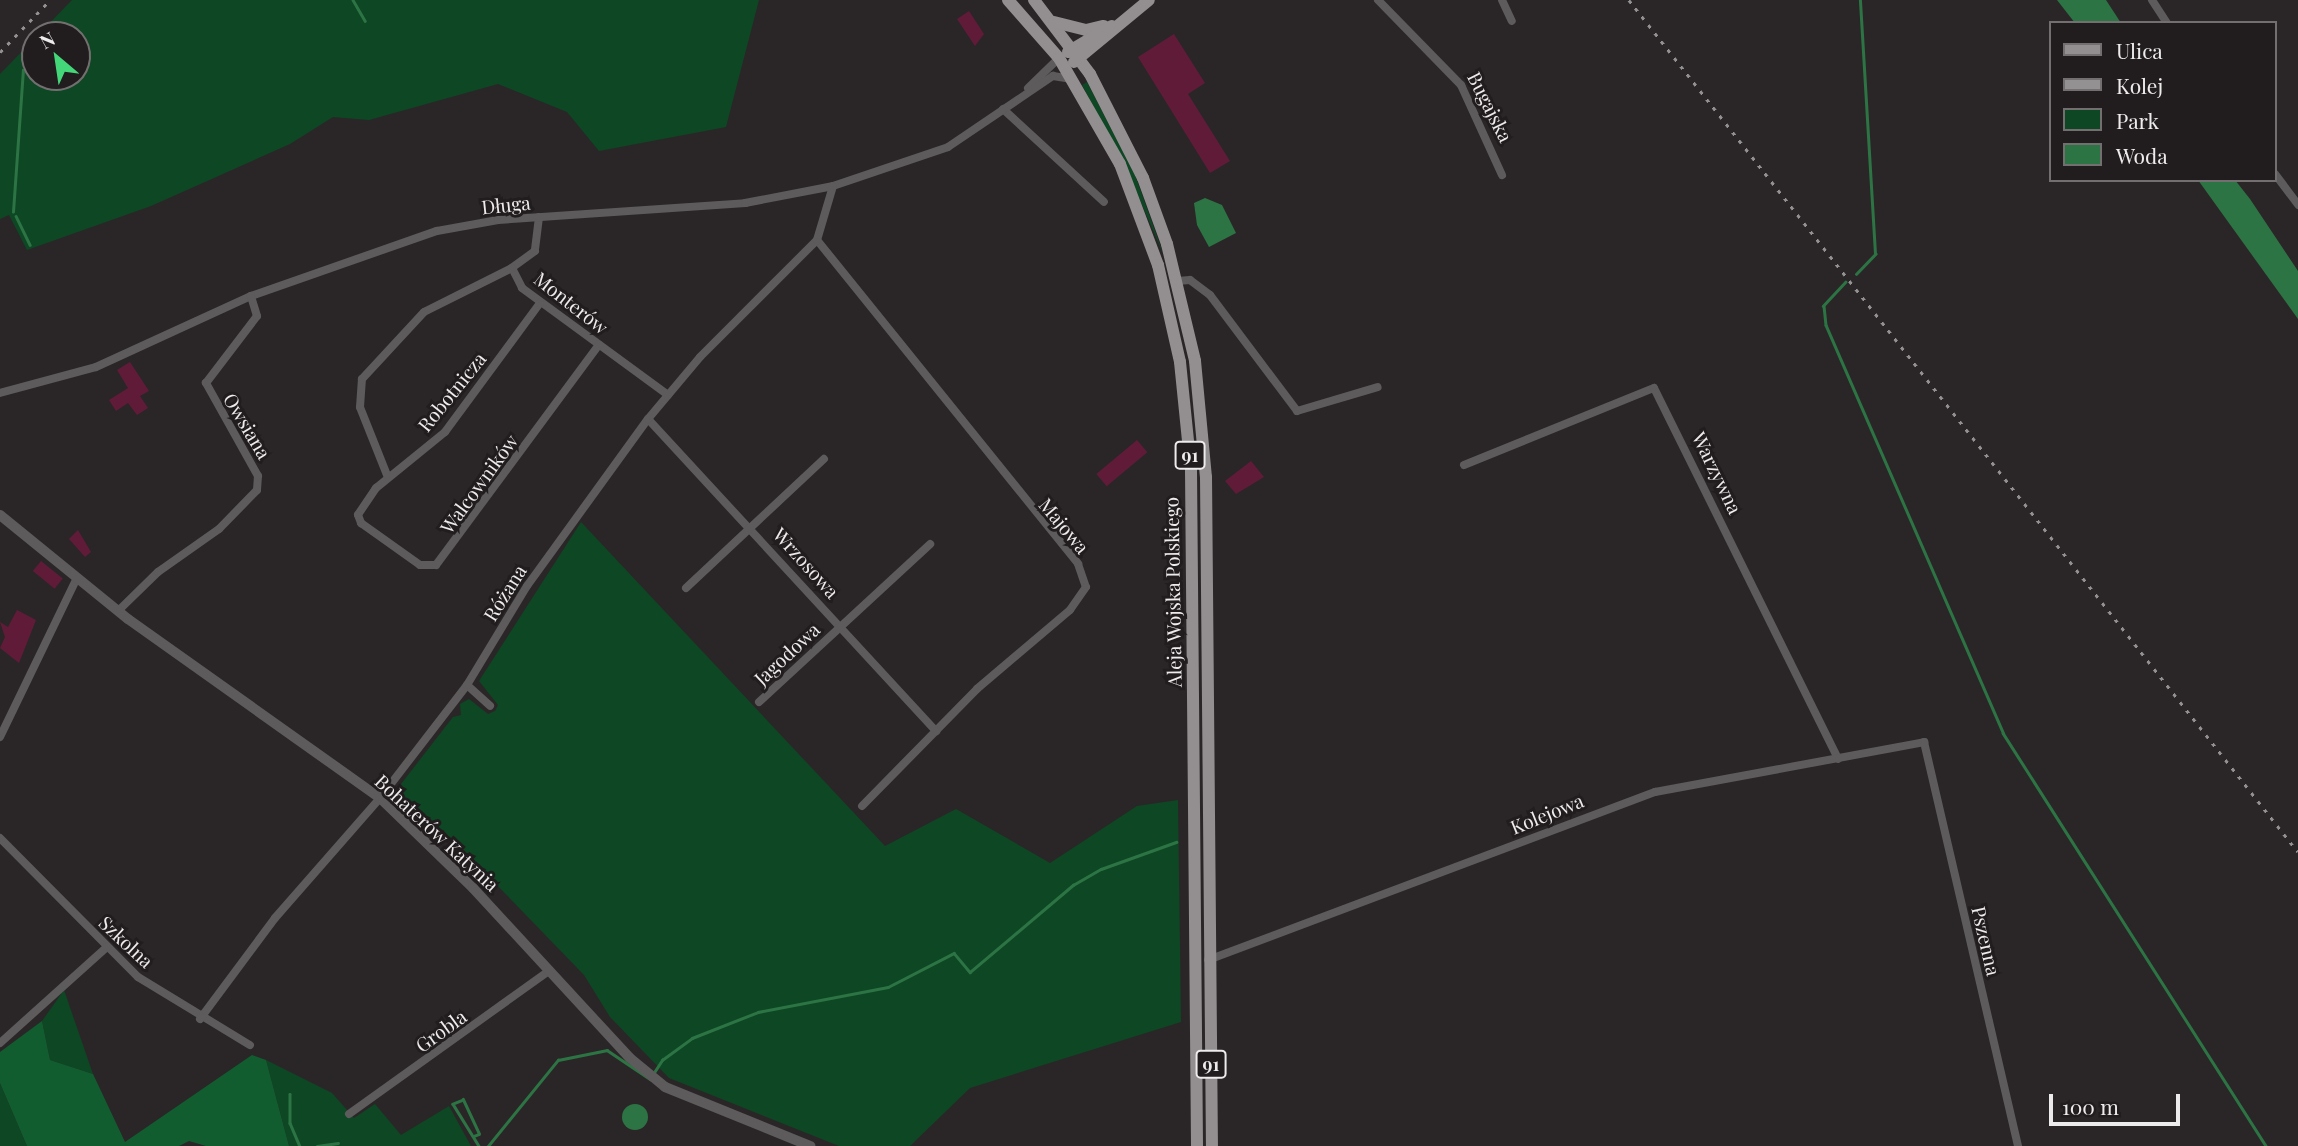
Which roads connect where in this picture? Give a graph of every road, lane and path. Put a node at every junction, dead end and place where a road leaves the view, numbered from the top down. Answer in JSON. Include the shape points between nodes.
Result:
{"nodes":[{"id":1,"x":1008,"y":0,"type":"edge"},
{"id":2,"x":1034,"y":0,"type":"edge"},
{"id":3,"x":1149,"y":0,"type":"edge"},
{"id":4,"x":1378,"y":0,"type":"edge"},
{"id":5,"x":1502,"y":0,"type":"edge"},
{"id":6,"x":2152,"y":0,"type":"edge"},
{"id":7,"x":1127,"y":18,"type":"junction"},
{"id":8,"x":1512,"y":21,"type":"dead end"},
{"id":9,"x":2166,"y":21,"type":"edge"},
{"id":10,"x":1053,"y":22,"type":"junction"},
{"id":11,"x":1076,"y":54,"type":"junction"},
{"id":12,"x":1065,"y":68,"type":"junction"},
{"id":13,"x":1021,"y":96,"type":"junction"},
{"id":14,"x":1003,"y":109,"type":"junction"},
{"id":15,"x":1502,"y":176,"type":"dead end"},
{"id":16,"x":2277,"y":177,"type":"edge"},
{"id":17,"x":833,"y":186,"type":"junction"},
{"id":18,"x":1104,"y":202,"type":"dead end"},
{"id":19,"x":2298,"y":205,"type":"edge"},
{"id":20,"x":539,"y":217,"type":"junction"},
{"id":21,"x":817,"y":240,"type":"junction"},
{"id":22,"x":512,"y":268,"type":"junction"},
{"id":23,"x":1177,"y":281,"type":"junction"},
{"id":24,"x":251,"y":296,"type":"junction"},
{"id":25,"x":540,"y":303,"type":"junction"},
{"id":26,"x":599,"y":345,"type":"junction"},
{"id":27,"x":1378,"y":387,"type":"dead end"},
{"id":28,"x":0,"y":393,"type":"edge"},
{"id":29,"x":668,"y":395,"type":"junction"},
{"id":30,"x":648,"y":419,"type":"junction"},
{"id":31,"x":824,"y":459,"type":"dead end"},
{"id":32,"x":1464,"y":465,"type":"dead end"},
{"id":33,"x":387,"y":475,"type":"junction"},
{"id":34,"x":0,"y":515,"type":"edge"},
{"id":35,"x":361,"y":523,"type":"joint"},
{"id":36,"x":752,"y":526,"type":"junction"},
{"id":37,"x":930,"y":544,"type":"dead end"},
{"id":38,"x":78,"y":578,"type":"junction"},
{"id":39,"x":686,"y":587,"type":"dead end"},
{"id":40,"x":118,"y":611,"type":"junction"},
{"id":41,"x":841,"y":625,"type":"junction"},
{"id":42,"x":467,"y":685,"type":"junction"},
{"id":43,"x":759,"y":702,"type":"dead end"},
{"id":44,"x":490,"y":706,"type":"dead end"},
{"id":45,"x":936,"y":731,"type":"junction"},
{"id":46,"x":0,"y":737,"type":"edge"},
{"id":47,"x":1924,"y":742,"type":"joint"},
{"id":48,"x":1838,"y":759,"type":"junction"},
{"id":49,"x":380,"y":799,"type":"junction"},
{"id":50,"x":862,"y":806,"type":"dead end"},
{"id":51,"x":0,"y":838,"type":"edge"},
{"id":52,"x":107,"y":947,"type":"junction"},
{"id":53,"x":1210,"y":960,"type":"junction"},
{"id":54,"x":1195,"y":963,"type":"junction"},
{"id":55,"x":550,"y":970,"type":"junction"},
{"id":56,"x":200,"y":1019,"type":"junction"},
{"id":57,"x":0,"y":1043,"type":"edge"},
{"id":58,"x":250,"y":1045,"type":"dead end"},
{"id":59,"x":349,"y":1114,"type":"dead end"},
{"id":60,"x":810,"y":1146,"type":"edge"},
{"id":61,"x":1197,"y":1146,"type":"edge"},
{"id":62,"x":1212,"y":1146,"type":"edge"},
{"id":63,"x":2018,"y":1146,"type":"edge"}],
"edges":[{"from":1,"to":12,"type":"main road","name":"Aleja Wojska Polskiego"},
{"from":2,"to":10,"type":"main road","name":"Aleja Wojska Polskiego"},
{"from":3,"to":7,"type":"main road"},
{"from":4,"to":15,"type":"street","name":"Bugajska","via":[[1461,85]]},
{"from":5,"to":8,"type":"street"},
{"from":6,"to":9,"type":"street"},
{"from":7,"to":10,"type":"main road","via":[[1090,30]]},
{"from":7,"to":11,"type":"main road"},
{"from":10,"to":11,"type":"main road","name":"Aleja Wojska Polskiego","number":"91"},
{"from":11,"to":12,"type":"main road"},
{"from":11,"to":23,"type":"main road","name":"Aleja Wojska Polskiego","number":"91","via":[[1143,178]]},
{"from":12,"to":13,"type":"street","name":"Długa"},
{"from":12,"to":13,"type":"street","name":"Długa"},
{"from":12,"to":54,"type":"main road","name":"Aleja Wojska Polskiego","number":"91","via":[[1138,207],[1181,362],[1191,471]]},
{"from":13,"to":14,"type":"street","name":"Długa"},
{"from":14,"to":17,"type":"street","name":"Długa","via":[[948,147]]},
{"from":14,"to":18,"type":"street"},
{"from":16,"to":19,"type":"street"},
{"from":17,"to":20,"type":"street","name":"Długa","via":[[745,203]]},
{"from":17,"to":21,"type":"street","name":"Różana"},
{"from":20,"to":22,"type":"street","name":"Monterów","via":[[535,251]]},
{"from":20,"to":24,"type":"street","name":"Długa","via":[[437,231]]},
{"from":21,"to":29,"type":"street","name":"Różana"},
{"from":21,"to":45,"type":"street","name":"Majowa","via":[[1078,564],[1086,587],[1070,610]]},
{"from":22,"to":25,"type":"street","name":"Monterów","via":[[522,288]]},
{"from":22,"to":33,"type":"street","via":[[424,312],[362,379],[360,407]]},
{"from":23,"to":27,"type":"street","via":[[1195,282],[1210,295],[1297,411]]},
{"from":23,"to":53,"type":"main road","name":"Aleja Wojska Polskiego","number":"91","via":[[1195,360],[1206,477]]},
{"from":24,"to":28,"type":"street","name":"Długa","via":[[96,367]]},
{"from":24,"to":40,"type":"street","name":"Owsiana","via":[[257,316],[206,383],[258,476],[257,489],[219,529],[158,572]]},
{"from":25,"to":26,"type":"street","name":"Monterów"},
{"from":25,"to":33,"type":"street","name":"Robotnicza","via":[[444,432]]},
{"from":26,"to":29,"type":"street","name":"Monterów"},
{"from":26,"to":35,"type":"street","name":"Walcowników","via":[[436,565],[421,565]]},
{"from":29,"to":30,"type":"street","name":"Różana"},
{"from":30,"to":36,"type":"street","name":"Wrzosowa"},
{"from":30,"to":42,"type":"street","name":"Różana","via":[[527,586]]},
{"from":31,"to":36,"type":"street"},
{"from":32,"to":48,"type":"street","name":"Warzywna","via":[[1654,388]]},
{"from":33,"to":35,"type":"street","name":"Robotnicza","via":[[358,515]]},
{"from":34,"to":38,"type":"street","name":"Bohaterów Katynia"},
{"from":36,"to":39,"type":"street"},
{"from":36,"to":41,"type":"street","name":"Wrzosowa"},
{"from":37,"to":41,"type":"street","name":"Jagodowa"},
{"from":38,"to":40,"type":"street","name":"Bohaterów Katynia"},
{"from":38,"to":46,"type":"street"},
{"from":40,"to":49,"type":"street","name":"Bohaterów Katynia"},
{"from":41,"to":43,"type":"street","name":"Jagodowa"},
{"from":41,"to":45,"type":"street","name":"Wrzosowa"},
{"from":42,"to":44,"type":"street"},
{"from":42,"to":49,"type":"street","name":"Różana"},
{"from":45,"to":50,"type":"street","name":"Majowa"},
{"from":47,"to":48,"type":"street","name":"Kolejowa"},
{"from":47,"to":63,"type":"street","name":"Pszenna"},
{"from":48,"to":53,"type":"street","name":"Kolejowa","via":[[1643,796]]},
{"from":49,"to":55,"type":"street","name":"Bohaterów Katynia"},
{"from":49,"to":56,"type":"street","name":"Różana","via":[[275,918]]},
{"from":51,"to":52,"type":"street","name":"Szkolna"},
{"from":52,"to":56,"type":"street","name":"Szkolna","via":[[138,977]]},
{"from":52,"to":57,"type":"street"},
{"from":53,"to":54,"type":"street","name":"Kolejowa"},
{"from":53,"to":62,"type":"main road","name":"Aleja Wojska Polskiego","number":"91"},
{"from":54,"to":61,"type":"main road","name":"Aleja Wojska Polskiego","number":"91"},
{"from":55,"to":59,"type":"street","name":"Grobla"},
{"from":55,"to":60,"type":"street","name":"Bohaterów Katynia","via":[[630,1058],[665,1087]]},
{"from":56,"to":58,"type":"street","name":"Szkolna"}]}
